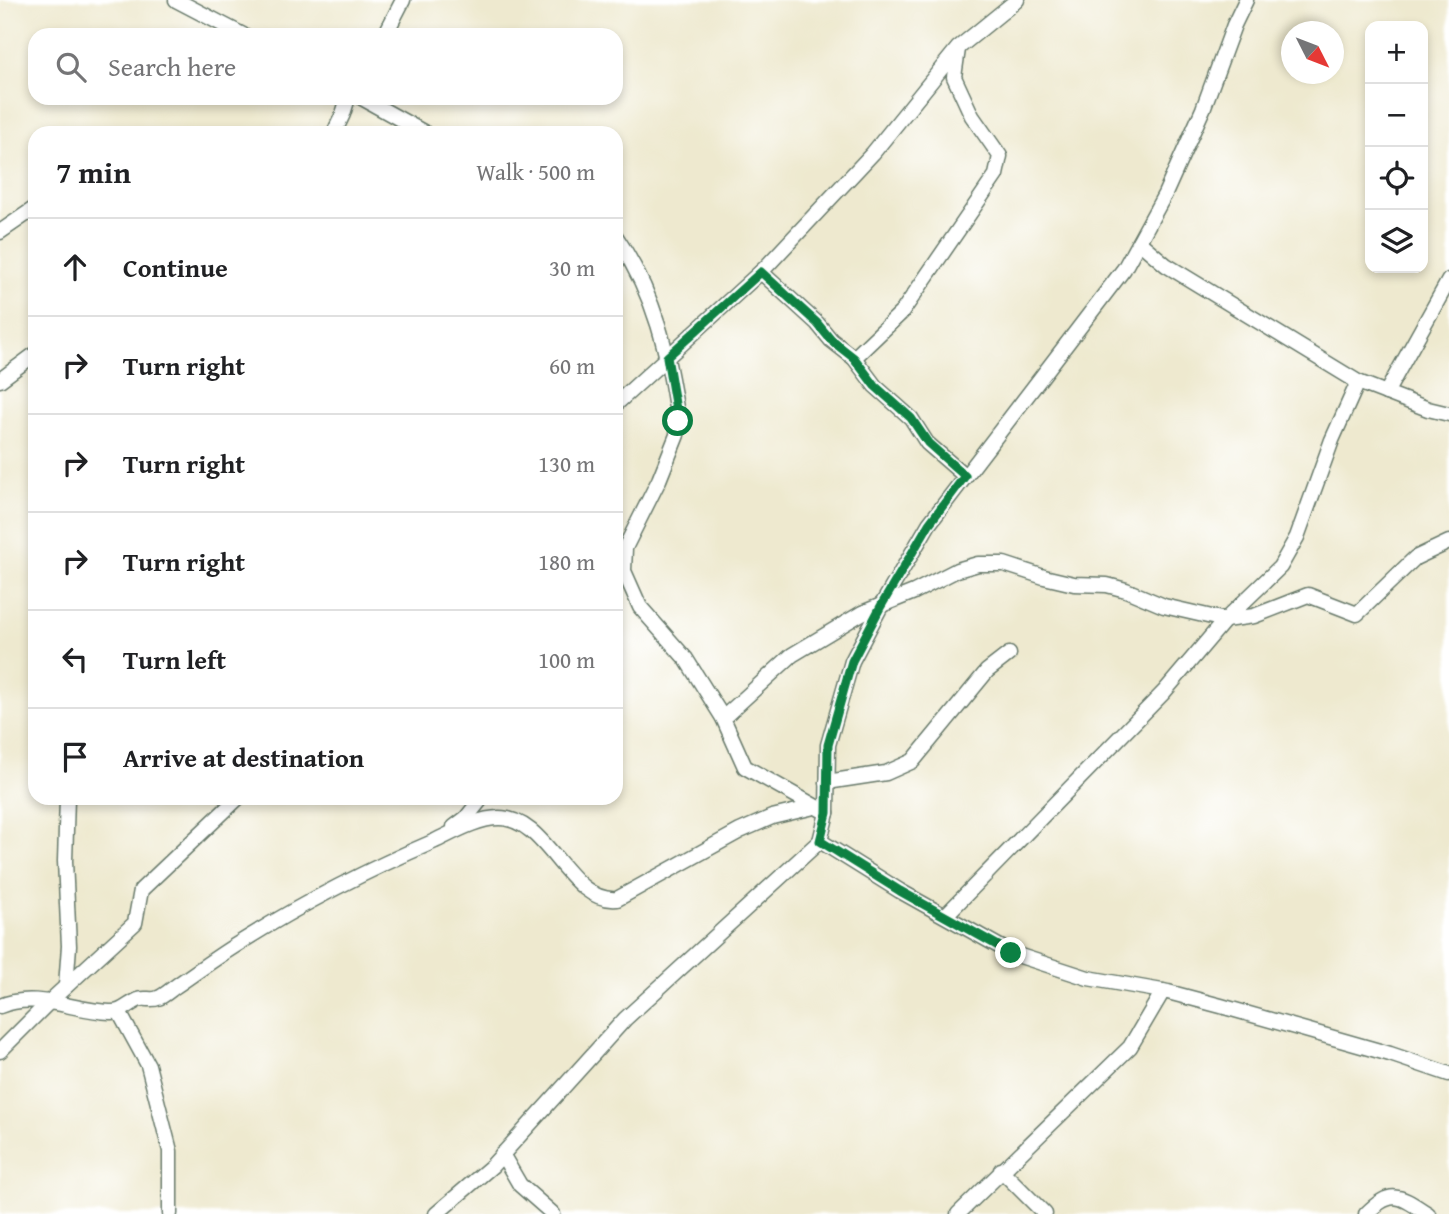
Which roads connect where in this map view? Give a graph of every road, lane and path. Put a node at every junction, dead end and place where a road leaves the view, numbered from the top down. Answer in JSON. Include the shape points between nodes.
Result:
{"nodes":[{"id":1,"x":176,"y":0,"type":"edge"},
{"id":2,"x":403,"y":0,"type":"edge"},
{"id":3,"x":1017,"y":0,"type":"edge"},
{"id":4,"x":1246,"y":0,"type":"edge"},
{"id":5,"x":230,"y":28,"type":"edge"},
{"id":6,"x":389,"y":28,"type":"edge"},
{"id":7,"x":958,"y":48,"type":"junction"},
{"id":8,"x":346,"y":105,"type":"edge"},
{"id":9,"x":375,"y":105,"type":"edge"},
{"id":10,"x":337,"y":126,"type":"edge"},
{"id":11,"x":412,"y":126,"type":"edge"},
{"id":12,"x":28,"y":213,"type":"edge"},
{"id":13,"x":0,"y":232,"type":"edge"},
{"id":14,"x":1139,"y":242,"type":"junction"},
{"id":15,"x":623,"y":248,"type":"edge"},
{"id":16,"x":761,"y":272,"type":"junction"},
{"id":17,"x":1449,"y":280,"type":"edge"},
{"id":18,"x":667,"y":357,"type":"junction"},
{"id":19,"x":854,"y":358,"type":"junction"},
{"id":20,"x":28,"y":359,"type":"edge"},
{"id":21,"x":0,"y":380,"type":"edge"},
{"id":22,"x":1358,"y":382,"type":"junction"},
{"id":23,"x":1386,"y":393,"type":"junction"},
{"id":24,"x":623,"y":398,"type":"edge"},
{"id":25,"x":1449,"y":414,"type":"edge"},
{"id":26,"x":965,"y":476,"type":"junction"},
{"id":27,"x":1449,"y":542,"type":"edge"},
{"id":28,"x":623,"y":554,"type":"edge"},
{"id":29,"x":623,"y":569,"type":"edge"},
{"id":30,"x":881,"y":606,"type":"junction"},
{"id":31,"x":1225,"y":620,"type":"junction"},
{"id":32,"x":1009,"y":653,"type":"dead end"},
{"id":33,"x":723,"y":718,"type":"junction"},
{"id":34,"x":827,"y":782,"type":"junction"},
{"id":35,"x":67,"y":805,"type":"edge"},
{"id":36,"x":231,"y":805,"type":"edge"},
{"id":37,"x":476,"y":805,"type":"edge"},
{"id":38,"x":820,"y":810,"type":"junction"},
{"id":39,"x":441,"y":838,"type":"junction"},
{"id":40,"x":820,"y":841,"type":"junction"},
{"id":41,"x":946,"y":915,"type":"junction"},
{"id":42,"x":66,"y":986,"type":"junction"},
{"id":43,"x":1163,"y":991,"type":"junction"},
{"id":44,"x":49,"y":1002,"type":"junction"},
{"id":45,"x":0,"y":1006,"type":"edge"},
{"id":46,"x":119,"y":1012,"type":"junction"},
{"id":47,"x":0,"y":1051,"type":"edge"},
{"id":48,"x":1449,"y":1074,"type":"edge"},
{"id":49,"x":502,"y":1154,"type":"junction"},
{"id":50,"x":1001,"y":1170,"type":"junction"},
{"id":51,"x":170,"y":1214,"type":"edge"},
{"id":52,"x":436,"y":1214,"type":"edge"},
{"id":53,"x":553,"y":1214,"type":"edge"},
{"id":54,"x":958,"y":1214,"type":"edge"},
{"id":55,"x":1045,"y":1214,"type":"edge"},
{"id":56,"x":1366,"y":1214,"type":"edge"},
{"id":57,"x":1428,"y":1214,"type":"edge"}],
"edges":[{"from":1,"to":5,"type":"street"},
{"from":2,"to":6,"type":"street"},
{"from":3,"to":7,"type":"street"},
{"from":4,"to":14,"type":"street","via":[[1203,110]]},
{"from":7,"to":16,"type":"street","via":[[873,153]]},
{"from":7,"to":19,"type":"street","via":[[954,78],[972,116],[1000,156],[996,176],[902,312]]},
{"from":8,"to":10,"type":"street"},
{"from":9,"to":11,"type":"street"},
{"from":12,"to":13,"type":"street"},
{"from":14,"to":22,"type":"street","via":[[1166,265]]},
{"from":14,"to":26,"type":"street","via":[[1085,322]]},
{"from":15,"to":18,"type":"street","via":[[658,319]]},
{"from":16,"to":18,"type":"street"},
{"from":16,"to":19,"type":"street"},
{"from":17,"to":23,"type":"street"},
{"from":18,"to":24,"type":"street"},
{"from":18,"to":28,"type":"street","via":[[677,435]]},
{"from":19,"to":26,"type":"street","via":[[875,386],[911,418],[928,443]]},
{"from":20,"to":21,"type":"street"},
{"from":22,"to":23,"type":"street"},
{"from":22,"to":31,"type":"street","via":[[1297,537],[1279,567]]},
{"from":23,"to":25,"type":"street"},
{"from":26,"to":30,"type":"street","via":[[929,524]]},
{"from":27,"to":31,"type":"street","via":[[1415,558],[1357,614],[1308,595],[1254,617]]},
{"from":29,"to":33,"type":"street","via":[[639,607],[686,659]]},
{"from":30,"to":31,"type":"street","via":[[957,570],[985,563],[1074,584],[1107,585],[1164,606]]},
{"from":30,"to":33,"type":"street","via":[[792,655]]},
{"from":30,"to":34,"type":"street","via":[[852,661],[828,745]]},
{"from":31,"to":41,"type":"street","via":[[1164,692]]},
{"from":32,"to":34,"type":"street","via":[[987,671],[913,761],[886,773]]},
{"from":33,"to":38,"type":"street","via":[[745,767]]},
{"from":34,"to":38,"type":"street"},
{"from":35,"to":42,"type":"street"},
{"from":36,"to":42,"type":"street","via":[[141,890],[135,923]]},
{"from":37,"to":39,"type":"street"},
{"from":38,"to":39,"type":"street","via":[[772,817],[617,899],[607,900],[591,894],[515,821],[478,822]]},
{"from":38,"to":40,"type":"street"},
{"from":39,"to":46,"type":"street","via":[[347,882],[234,946],[157,999],[140,998]]},
{"from":40,"to":41,"type":"street"},
{"from":40,"to":49,"type":"street","via":[[625,1019]]},
{"from":41,"to":43,"type":"street","via":[[1021,957],[1088,978]]},
{"from":42,"to":44,"type":"street"},
{"from":43,"to":48,"type":"street"},
{"from":43,"to":50,"type":"street","via":[[1130,1047]]},
{"from":44,"to":45,"type":"street","via":[[20,1000]]},
{"from":44,"to":46,"type":"street"},
{"from":44,"to":47,"type":"street"},
{"from":46,"to":51,"type":"street","via":[[148,1065],[170,1151]]},
{"from":49,"to":52,"type":"street"},
{"from":49,"to":53,"type":"street","via":[[520,1185]]},
{"from":50,"to":54,"type":"street"},
{"from":50,"to":55,"type":"street"},
{"from":56,"to":57,"type":"street","via":[[1388,1197],[1403,1198]]}]}
